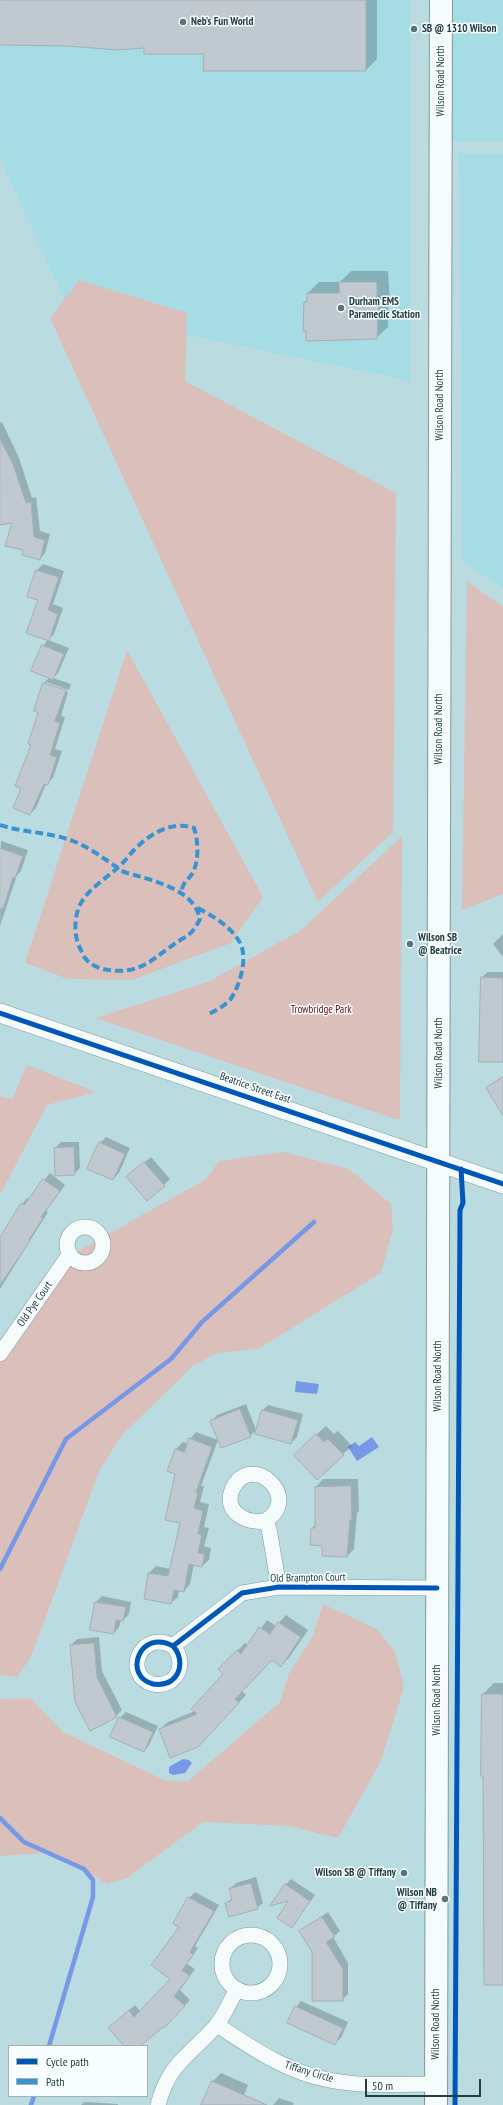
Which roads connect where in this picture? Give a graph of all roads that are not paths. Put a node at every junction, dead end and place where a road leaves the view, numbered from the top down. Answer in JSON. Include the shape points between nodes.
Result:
{"nodes":[{"id":1,"x":441,"y":0,"type":"edge"},
{"id":2,"x":0,"y":1013,"type":"edge"},
{"id":3,"x":438,"y":1161,"type":"junction"},
{"id":4,"x":503,"y":1184,"type":"edge"},
{"id":5,"x":69,"y":1255,"type":"dead end"},
{"id":6,"x":0,"y":1354,"type":"edge"},
{"id":7,"x":265,"y":1521,"type":"dead end"},
{"id":8,"x":279,"y":1587,"type":"junction"},
{"id":9,"x":437,"y":1588,"type":"junction"},
{"id":10,"x":173,"y":1646,"type":"dead end"},
{"id":11,"x":237,"y":1989,"type":"dead end"},
{"id":12,"x":217,"y":2025,"type":"junction"},
{"id":13,"x":436,"y":2094,"type":"edge"},
{"id":14,"x":158,"y":2105,"type":"edge"}],
"edges":[{"from":1,"to":3,"type":"main road","name":"Wilson Road North"},
{"from":2,"to":3,"type":"street","name":"Beatrice Street East"},
{"from":3,"to":4,"type":"street","name":"Beatrice Street East"},
{"from":3,"to":9,"type":"main road","name":"Wilson Road North"},
{"from":5,"to":6,"type":"street","name":"Old Pye Court"},
{"from":7,"to":8,"type":"street","via":[[269,1529]]},
{"from":8,"to":9,"type":"street","name":"Old Brampton Court"},
{"from":8,"to":10,"type":"street","name":"Old Brampton Court","via":[[242,1593]]},
{"from":9,"to":13,"type":"main road","name":"Wilson Road North"},
{"from":11,"to":12,"type":"street"},
{"from":12,"to":13,"type":"street","name":"Tiffany Circle","via":[[266,2057],[305,2074],[329,2080]]},
{"from":12,"to":14,"type":"street","via":[[173,2068],[163,2085]]}]}
